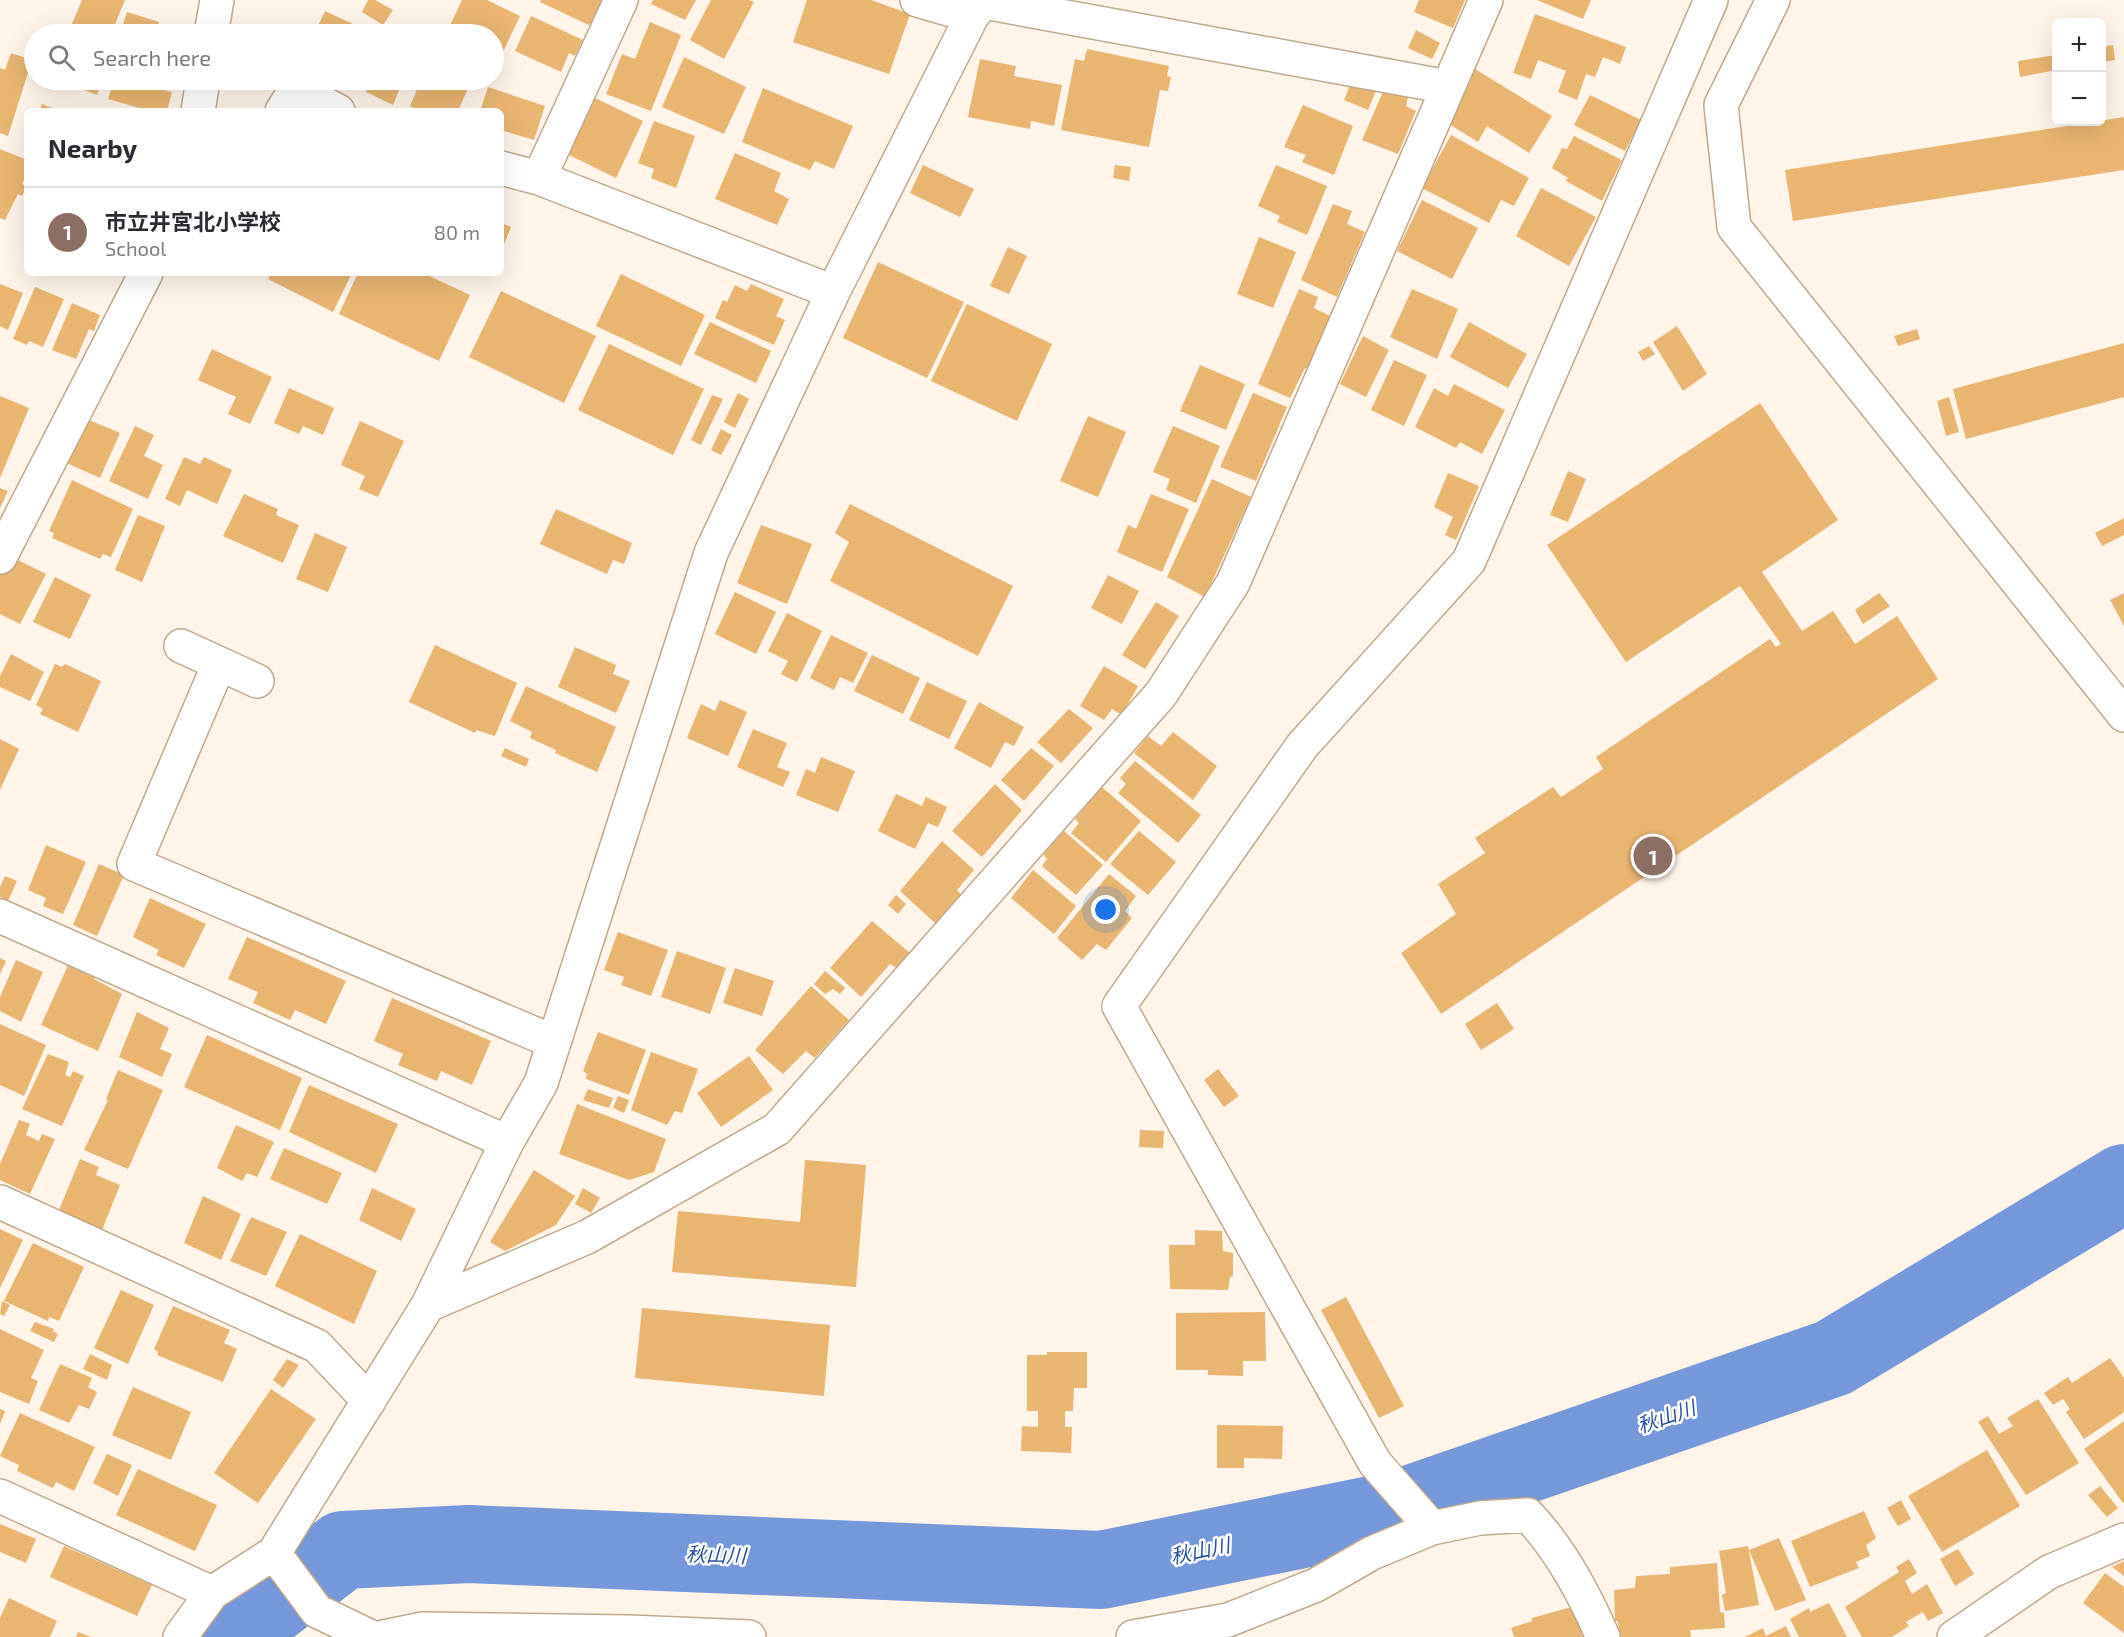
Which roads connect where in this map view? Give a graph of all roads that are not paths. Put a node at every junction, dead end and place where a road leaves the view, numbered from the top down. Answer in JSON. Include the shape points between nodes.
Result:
{"nodes":[{"id":1,"x":217,"y":0,"type":"edge"},
{"id":2,"x":621,"y":0,"type":"edge"},
{"id":3,"x":917,"y":0,"type":"edge"},
{"id":4,"x":1486,"y":0,"type":"edge"},
{"id":5,"x":1711,"y":0,"type":"edge"},
{"id":6,"x":1773,"y":0,"type":"edge"},
{"id":7,"x":981,"y":6,"type":"edge"},
{"id":8,"x":213,"y":24,"type":"edge"},
{"id":9,"x":1448,"y":87,"type":"junction"},
{"id":10,"x":295,"y":90,"type":"edge"},
{"id":11,"x":298,"y":90,"type":"edge"},
{"id":12,"x":284,"y":108,"type":"edge"},
{"id":13,"x":332,"y":108,"type":"edge"},
{"id":14,"x":504,"y":169,"type":"edge"},
{"id":15,"x":539,"y":178,"type":"junction"},
{"id":16,"x":144,"y":276,"type":"edge"},
{"id":17,"x":833,"y":292,"type":"junction"},
{"id":18,"x":0,"y":557,"type":"edge"},
{"id":19,"x":181,"y":646,"type":"dead end"},
{"id":20,"x":219,"y":664,"type":"junction"},
{"id":21,"x":257,"y":681,"type":"dead end"},
{"id":22,"x":2124,"y":715,"type":"edge"},
{"id":23,"x":0,"y":916,"type":"edge"},
{"id":24,"x":554,"y":1042,"type":"junction"},
{"id":25,"x":507,"y":1142,"type":"junction"},
{"id":26,"x":0,"y":1202,"type":"edge"},
{"id":27,"x":428,"y":1305,"type":"junction"},
{"id":28,"x":369,"y":1401,"type":"junction"},
{"id":29,"x":0,"y":1496,"type":"edge"},
{"id":30,"x":1432,"y":1528,"type":"junction"},
{"id":31,"x":2124,"y":1540,"type":"edge"},
{"id":32,"x":274,"y":1553,"type":"junction"},
{"id":33,"x":212,"y":1593,"type":"junction"},
{"id":34,"x":423,"y":1633,"type":"edge"},
{"id":35,"x":635,"y":1635,"type":"edge"},
{"id":36,"x":180,"y":1637,"type":"edge"},
{"id":37,"x":371,"y":1637,"type":"edge"},
{"id":38,"x":384,"y":1637,"type":"edge"},
{"id":39,"x":749,"y":1637,"type":"edge"},
{"id":40,"x":1133,"y":1637,"type":"edge"},
{"id":41,"x":1603,"y":1637,"type":"edge"},
{"id":42,"x":1954,"y":1637,"type":"edge"}],
"edges":[{"from":1,"to":8,"type":"street"},
{"from":2,"to":15,"type":"street"},
{"from":3,"to":7,"type":"street"},
{"from":4,"to":9,"type":"street"},
{"from":5,"to":30,"type":"street","via":[[1469,561],[1302,746],[1119,1006],[1375,1463]]},
{"from":6,"to":22,"type":"street","via":[[1721,105],[1734,227]]},
{"from":7,"to":9,"type":"street"},
{"from":7,"to":17,"type":"street"},
{"from":9,"to":27,"type":"street","via":[[1233,583],[1161,694],[777,1129],[587,1237]]},
{"from":10,"to":12,"type":"street"},
{"from":11,"to":13,"type":"street"},
{"from":14,"to":15,"type":"street"},
{"from":15,"to":17,"type":"street"},
{"from":16,"to":18,"type":"street"},
{"from":17,"to":24,"type":"street","via":[[711,553]]},
{"from":19,"to":20,"type":"street"},
{"from":20,"to":21,"type":"street"},
{"from":20,"to":24,"type":"street","via":[[134,864]]},
{"from":23,"to":25,"type":"street"},
{"from":24,"to":25,"type":"street","via":[[541,1083]]},
{"from":25,"to":27,"type":"street"},
{"from":26,"to":28,"type":"street","via":[[317,1346]]},
{"from":27,"to":28,"type":"street"},
{"from":28,"to":32,"type":"street"},
{"from":29,"to":33,"type":"street"},
{"from":30,"to":40,"type":"street","via":[[1372,1553],[1316,1585],[1228,1620]]},
{"from":30,"to":41,"type":"street","via":[[1480,1518],[1528,1515],[1548,1537],[1587,1600]]},
{"from":31,"to":42,"type":"street","via":[[2049,1572]]},
{"from":32,"to":33,"type":"street"},
{"from":32,"to":37,"type":"street","via":[[316,1611]]},
{"from":33,"to":36,"type":"street"},
{"from":34,"to":35,"type":"street"},
{"from":34,"to":38,"type":"street"},
{"from":35,"to":39,"type":"street"}]}
